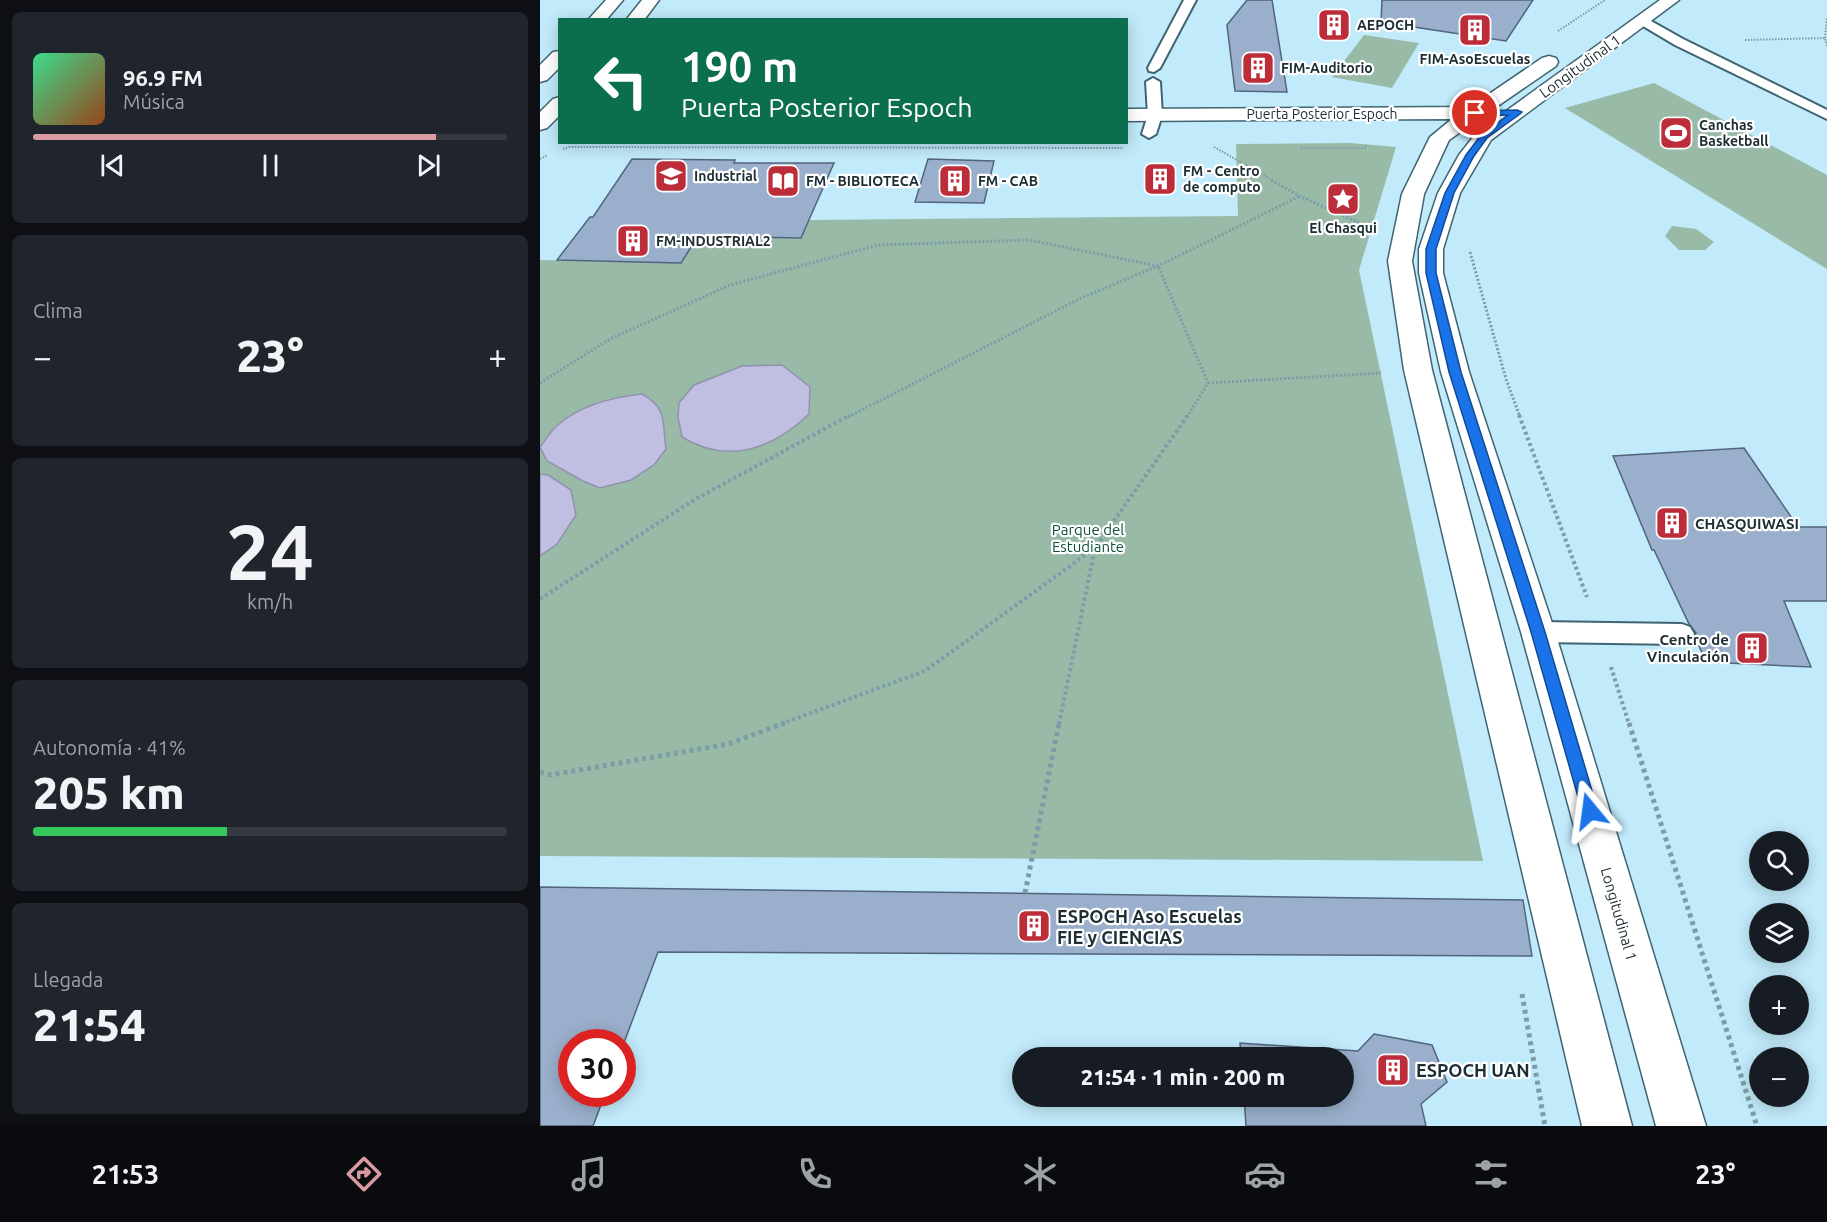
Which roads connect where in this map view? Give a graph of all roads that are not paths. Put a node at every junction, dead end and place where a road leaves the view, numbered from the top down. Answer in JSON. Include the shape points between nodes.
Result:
{"nodes":[{"id":1,"x":615,"y":0,"type":"edge"},
{"id":2,"x":651,"y":0,"type":"edge"},
{"id":3,"x":1190,"y":0,"type":"edge"},
{"id":4,"x":1671,"y":0,"type":"edge"},
{"id":5,"x":598,"y":18,"type":"edge"},
{"id":6,"x":636,"y":18,"type":"edge"},
{"id":7,"x":1642,"y":20,"type":"junction"},
{"id":8,"x":1561,"y":53,"type":"dead end"},
{"id":9,"x":558,"y":58,"type":"edge"},
{"id":10,"x":540,"y":76,"type":"edge"},
{"id":11,"x":1517,"y":112,"type":"joint"},
{"id":12,"x":1827,"y":115,"type":"edge"},
{"id":13,"x":1128,"y":116,"type":"edge"},
{"id":14,"x":1152,"y":124,"type":"junction"},
{"id":15,"x":1480,"y":125,"type":"junction"},
{"id":16,"x":1368,"y":136,"type":"road end"},
{"id":17,"x":1442,"y":136,"type":"junction"},
{"id":18,"x":1130,"y":141,"type":"edge"},
{"id":19,"x":1198,"y":141,"type":"road end"},
{"id":20,"x":1538,"y":632,"type":"junction"},
{"id":21,"x":1682,"y":634,"type":"dead end"},
{"id":22,"x":1607,"y":1126,"type":"edge"},
{"id":23,"x":1681,"y":1126,"type":"edge"}],
"edges":[{"from":1,"to":5,"type":"street"},
{"from":2,"to":6,"type":"street"},
{"from":3,"to":14,"type":"lane","via":[[1154,75]]},
{"from":4,"to":7,"type":"street","name":"Longitudinal 1"},
{"from":7,"to":11,"type":"street","name":"Longitudinal 1"},
{"from":7,"to":12,"type":"lane","via":[[1678,42]]},
{"from":8,"to":15,"type":"street","name":"Longitudinal 1"},
{"from":9,"to":10,"type":"street"},
{"from":11,"to":15,"type":"street","name":"Puerta Posterior Espoch"},
{"from":13,"to":14,"type":"street","name":"Puerta Posterior Espoch"},
{"from":14,"to":15,"type":"street","name":"Puerta Posterior Espoch"},
{"from":14,"to":18,"type":"street","name":"Puerta Posterior Espoch"},
{"from":14,"to":19,"type":"street","name":"Puerta Posterior Espoch"},
{"from":15,"to":17,"type":"street","name":"Puerta Posterior Espoch"},
{"from":15,"to":20,"type":"street","name":"Longitudinal 1","via":[[1470,155],[1449,193],[1431,249],[1431,273],[1455,372]]},
{"from":16,"to":17,"type":"street","name":"Puerta Posterior Espoch"},
{"from":17,"to":22,"type":"street","via":[[1413,194],[1400,261],[1418,370]]},
{"from":20,"to":21,"type":"lane"},
{"from":20,"to":23,"type":"street","name":"Longitudinal 1"}]}
